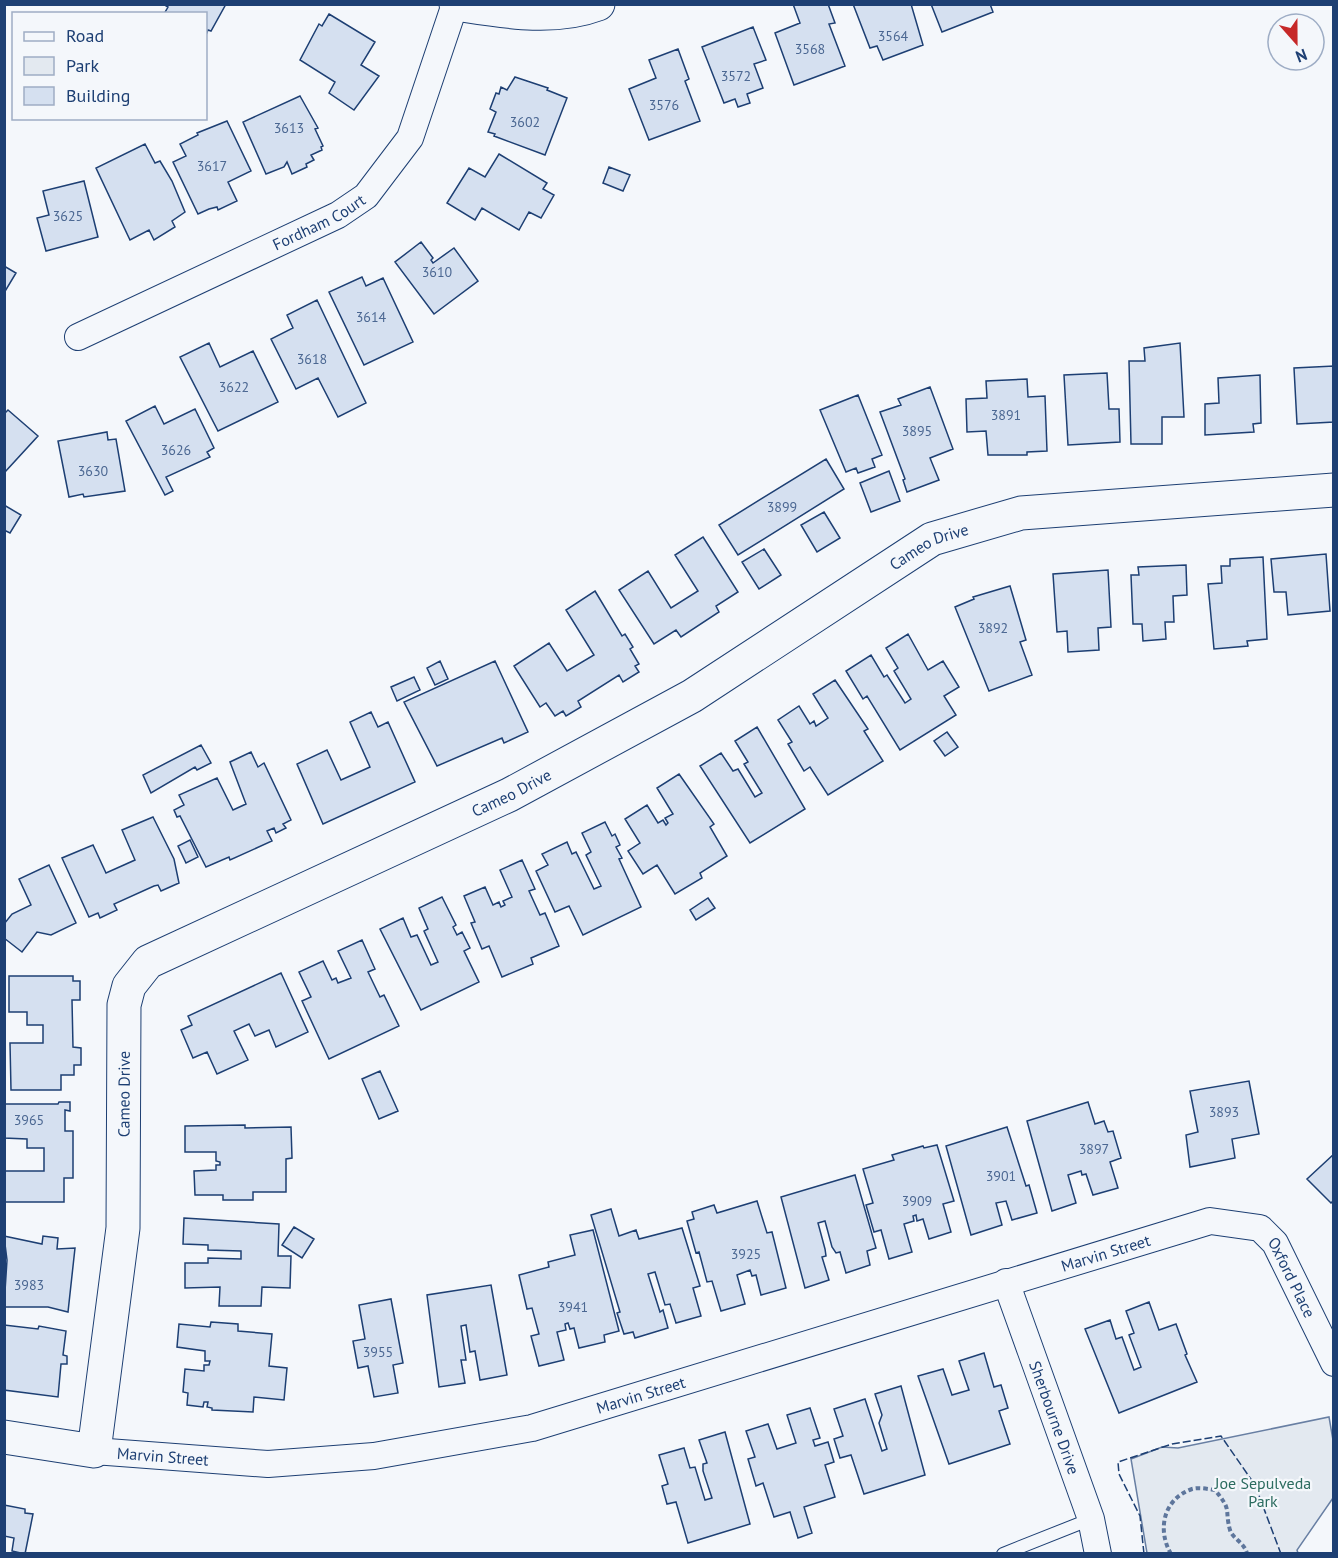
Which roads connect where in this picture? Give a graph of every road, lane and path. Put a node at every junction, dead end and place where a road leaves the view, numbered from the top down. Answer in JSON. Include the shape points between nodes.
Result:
{"nodes":[{"id":1,"x":455,"y":4,"type":"edge"},
{"id":2,"x":598,"y":4,"type":"edge"},
{"id":3,"x":78,"y":337,"type":"dead end"},
{"id":4,"x":1334,"y":490,"type":"edge"},
{"id":5,"x":1260,"y":1228,"type":"joint"},
{"id":6,"x":1006,"y":1282,"type":"junction"},
{"id":7,"x":1334,"y":1363,"type":"edge"},
{"id":8,"x":4,"y":1437,"type":"edge"},
{"id":9,"x":94,"y":1451,"type":"junction"},
{"id":10,"x":1091,"y":1519,"type":"junction"},
{"id":11,"x":1003,"y":1554,"type":"edge"},
{"id":12,"x":1098,"y":1554,"type":"edge"},
{"id":13,"x":1171,"y":1554,"type":"edge"},
{"id":14,"x":1247,"y":1554,"type":"edge"}],
"edges":[{"from":1,"to":2,"type":"street","via":[[519,14],[582,10]]},
{"from":1,"to":3,"type":"street","name":"Fordham Court","via":[[410,138],[366,196],[338,215]]},
{"from":4,"to":9,"type":"street","name":"Cameo Drive","via":[[1021,513],[932,539],[692,696],[509,795],[148,962],[129,986],[124,1005],[123,1228]]},
{"from":5,"to":6,"type":"street","name":"Marvin Street","via":[[1210,1221]]},
{"from":5,"to":7,"type":"street","name":"Oxford Place","via":[[1275,1243]]},
{"from":6,"to":9,"type":"street","name":"Marvin Street","via":[[521,1430],[374,1456],[268,1464]]},
{"from":6,"to":10,"type":"street","name":"Sherbourne Drive"},
{"from":8,"to":9,"type":"street","name":"Marvin Street"},
{"from":10,"to":11,"type":"lane"},
{"from":10,"to":12,"type":"street","name":"Sherbourne Drive"},
{"from":13,"to":14,"type":"path","via":[[1163,1540],[1165,1514],[1175,1497],[1194,1488],[1215,1490],[1228,1506],[1230,1532]]}]}
